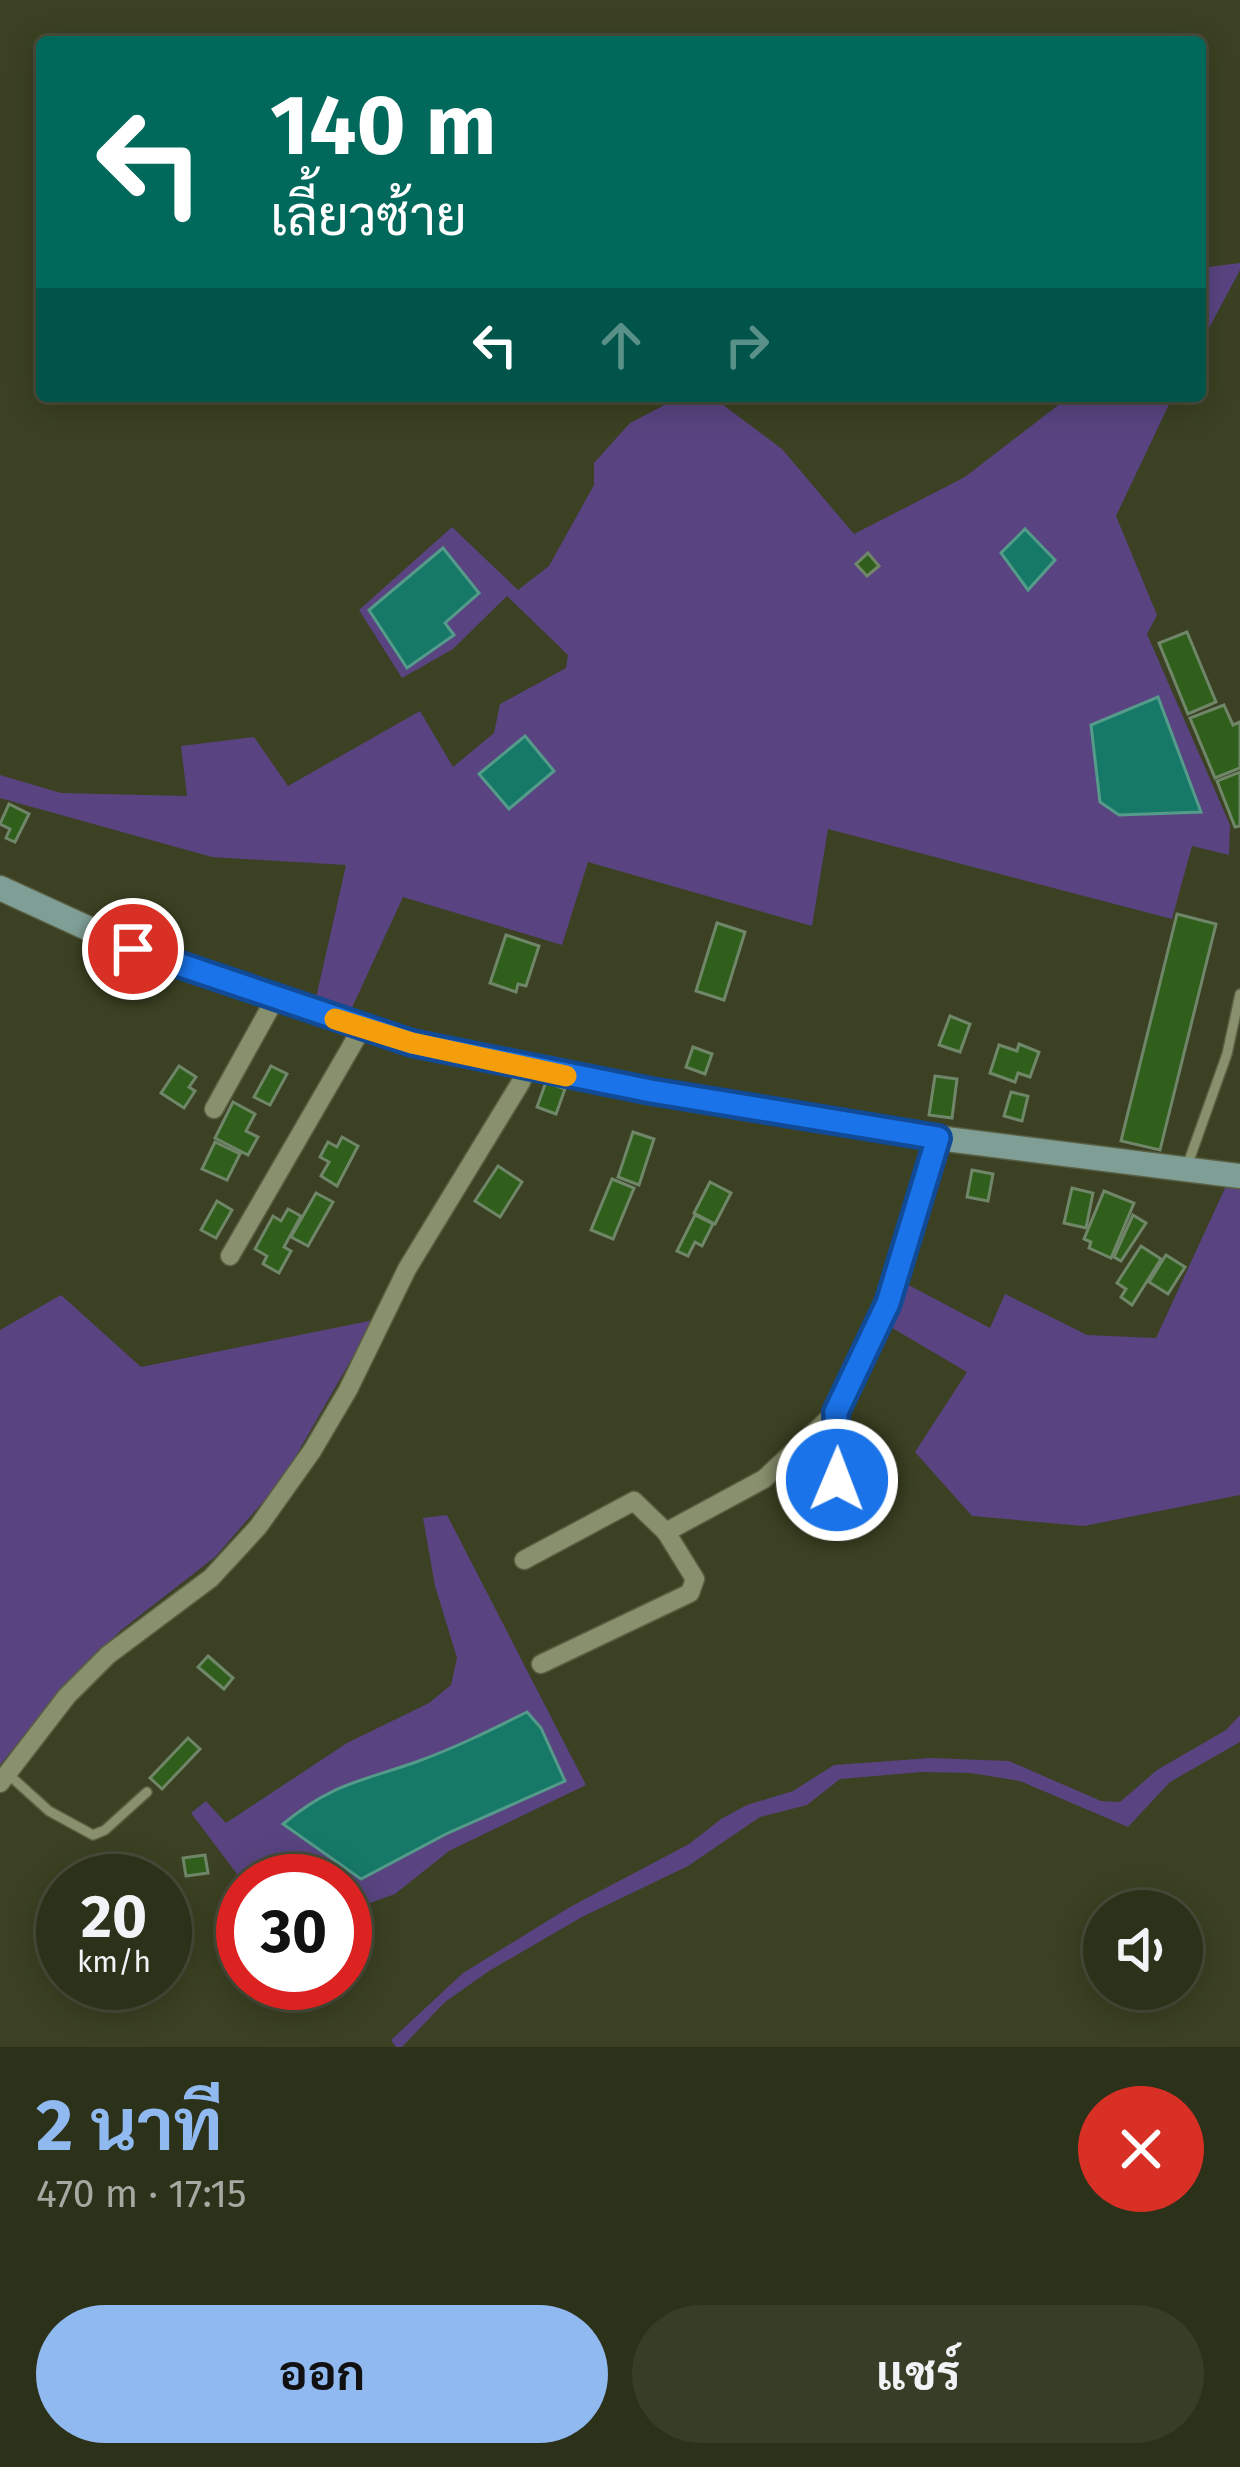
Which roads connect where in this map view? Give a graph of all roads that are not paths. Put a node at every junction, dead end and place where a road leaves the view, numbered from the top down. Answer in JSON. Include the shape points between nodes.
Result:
{"nodes":[{"id":1,"x":6,"y":897,"type":"edge"},
{"id":2,"x":1240,"y":994,"type":"edge"},
{"id":3,"x":275,"y":999,"type":"junction"},
{"id":4,"x":362,"y":1028,"type":"junction"},
{"id":5,"x":526,"y":1068,"type":"junction"},
{"id":6,"x":214,"y":1109,"type":"dead end"},
{"id":7,"x":938,"y":1138,"type":"junction"},
{"id":8,"x":1186,"y":1169,"type":"junction"},
{"id":9,"x":1240,"y":1176,"type":"edge"},
{"id":10,"x":230,"y":1256,"type":"dead end"},
{"id":11,"x":836,"y":1412,"type":"junction"},
{"id":12,"x":830,"y":1526,"type":"dead end"},
{"id":13,"x":666,"y":1532,"type":"junction"},
{"id":14,"x":524,"y":1560,"type":"dead end"},
{"id":15,"x":541,"y":1664,"type":"dead end"},
{"id":16,"x":3,"y":1778,"type":"edge"},
{"id":17,"x":147,"y":1792,"type":"dead end"}],
"edges":[{"from":1,"to":3,"type":"street"},
{"from":2,"to":8,"type":"lane"},
{"from":3,"to":4,"type":"street"},
{"from":3,"to":6,"type":"street"},
{"from":4,"to":5,"type":"street"},
{"from":4,"to":10,"type":"street"},
{"from":5,"to":7,"type":"street"},
{"from":5,"to":16,"type":"street","via":[[407,1269],[348,1390],[258,1527],[211,1578],[108,1655]]},
{"from":7,"to":8,"type":"street"},
{"from":7,"to":11,"type":"street","via":[[888,1303]]},
{"from":8,"to":9,"type":"street"},
{"from":11,"to":12,"type":"street"},
{"from":11,"to":13,"type":"street","via":[[764,1479]]},
{"from":13,"to":14,"type":"street","via":[[634,1501]]},
{"from":13,"to":15,"type":"street","via":[[695,1579],[690,1593]]},
{"from":16,"to":17,"type":"lane","via":[[93,1834]]}]}
